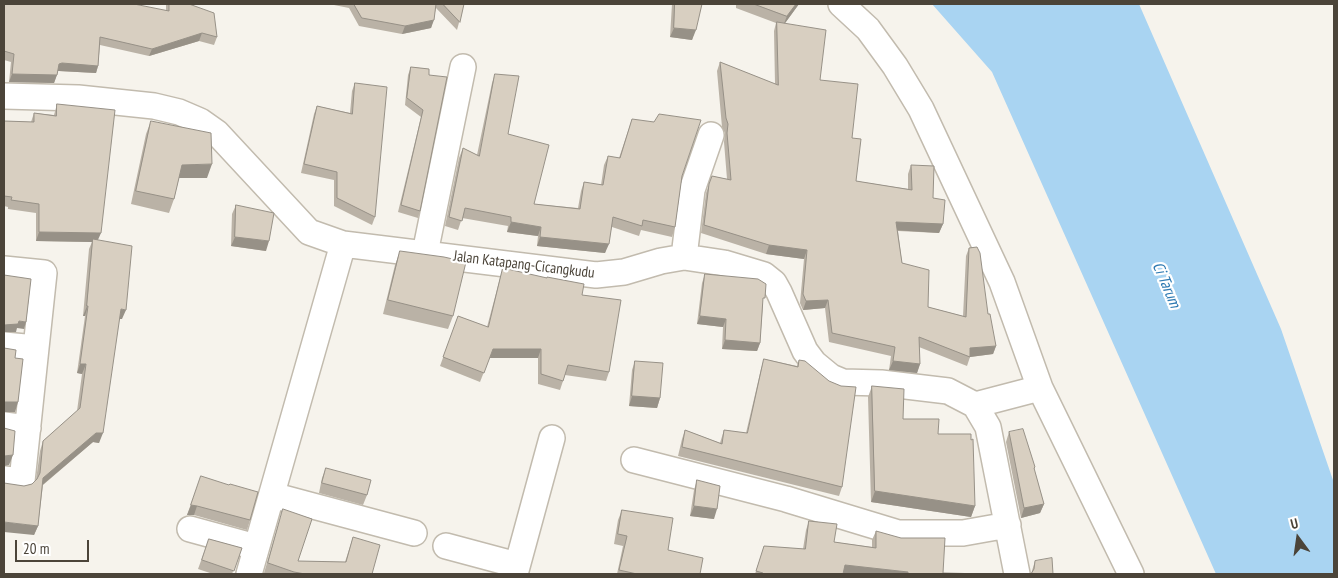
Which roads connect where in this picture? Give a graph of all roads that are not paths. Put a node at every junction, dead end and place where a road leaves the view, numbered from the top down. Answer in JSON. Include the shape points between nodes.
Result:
{"nodes":[{"id":1,"x":841,"y":4,"type":"edge"},
{"id":2,"x":463,"y":67,"type":"dead end"},
{"id":3,"x":4,"y":96,"type":"edge"},
{"id":4,"x":711,"y":135,"type":"dead end"},
{"id":5,"x":343,"y":244,"type":"junction"},
{"id":6,"x":425,"y":254,"type":"junction"},
{"id":7,"x":684,"y":257,"type":"junction"},
{"id":8,"x":4,"y":269,"type":"edge"},
{"id":9,"x":4,"y":345,"type":"edge"},
{"id":10,"x":36,"y":348,"type":"junction"},
{"id":11,"x":1040,"y":388,"type":"junction"},
{"id":12,"x":975,"y":404,"type":"junction"},
{"id":13,"x":16,"y":426,"type":"edge"},
{"id":14,"x":552,"y":438,"type":"dead end"},
{"id":15,"x":634,"y":460,"type":"dead end"},
{"id":16,"x":4,"y":479,"type":"edge"},
{"id":17,"x":272,"y":495,"type":"junction"},
{"id":18,"x":1008,"y":525,"type":"junction"},
{"id":19,"x":190,"y":529,"type":"dead end"},
{"id":20,"x":414,"y":533,"type":"dead end"},
{"id":21,"x":446,"y":546,"type":"dead end"},
{"id":22,"x":256,"y":548,"type":"junction"},
{"id":23,"x":516,"y":570,"type":"edge"},
{"id":24,"x":250,"y":574,"type":"edge"},
{"id":25,"x":1016,"y":574,"type":"edge"},
{"id":26,"x":1131,"y":574,"type":"edge"}],
"edges":[{"from":1,"to":11,"type":"street","via":[[868,29],[920,109],[1002,282]]},
{"from":2,"to":6,"type":"street"},
{"from":3,"to":5,"type":"street","name":"Jalan Katapang-Cicangkudu","via":[[78,98],[154,106],[200,121],[217,133],[309,232]]},
{"from":4,"to":7,"type":"street","via":[[692,190]]},
{"from":5,"to":6,"type":"street","name":"Jalan Katapang-Cicangkudu"},
{"from":5,"to":17,"type":"street"},
{"from":6,"to":7,"type":"street","name":"Jalan Katapang-Cicangkudu","via":[[596,275],[624,272]]},
{"from":7,"to":12,"type":"street","name":"Jalan Katapang-Cicangkudu","via":[[724,263],[764,275],[774,283],[805,351],[814,364],[832,377],[843,382],[948,391]]},
{"from":8,"to":10,"type":"street","via":[[44,273]]},
{"from":9,"to":10,"type":"street"},
{"from":10,"to":13,"type":"street"},
{"from":11,"to":12,"type":"street"},
{"from":11,"to":26,"type":"street"},
{"from":12,"to":18,"type":"street","via":[[988,427]]},
{"from":13,"to":16,"type":"street","via":[[22,481]]},
{"from":14,"to":23,"type":"street"},
{"from":15,"to":18,"type":"street","via":[[786,499],[898,534],[963,533]]},
{"from":17,"to":20,"type":"street"},
{"from":17,"to":22,"type":"street"},
{"from":18,"to":25,"type":"street"},
{"from":19,"to":22,"type":"street"},
{"from":21,"to":23,"type":"street"},
{"from":22,"to":24,"type":"street"}]}
